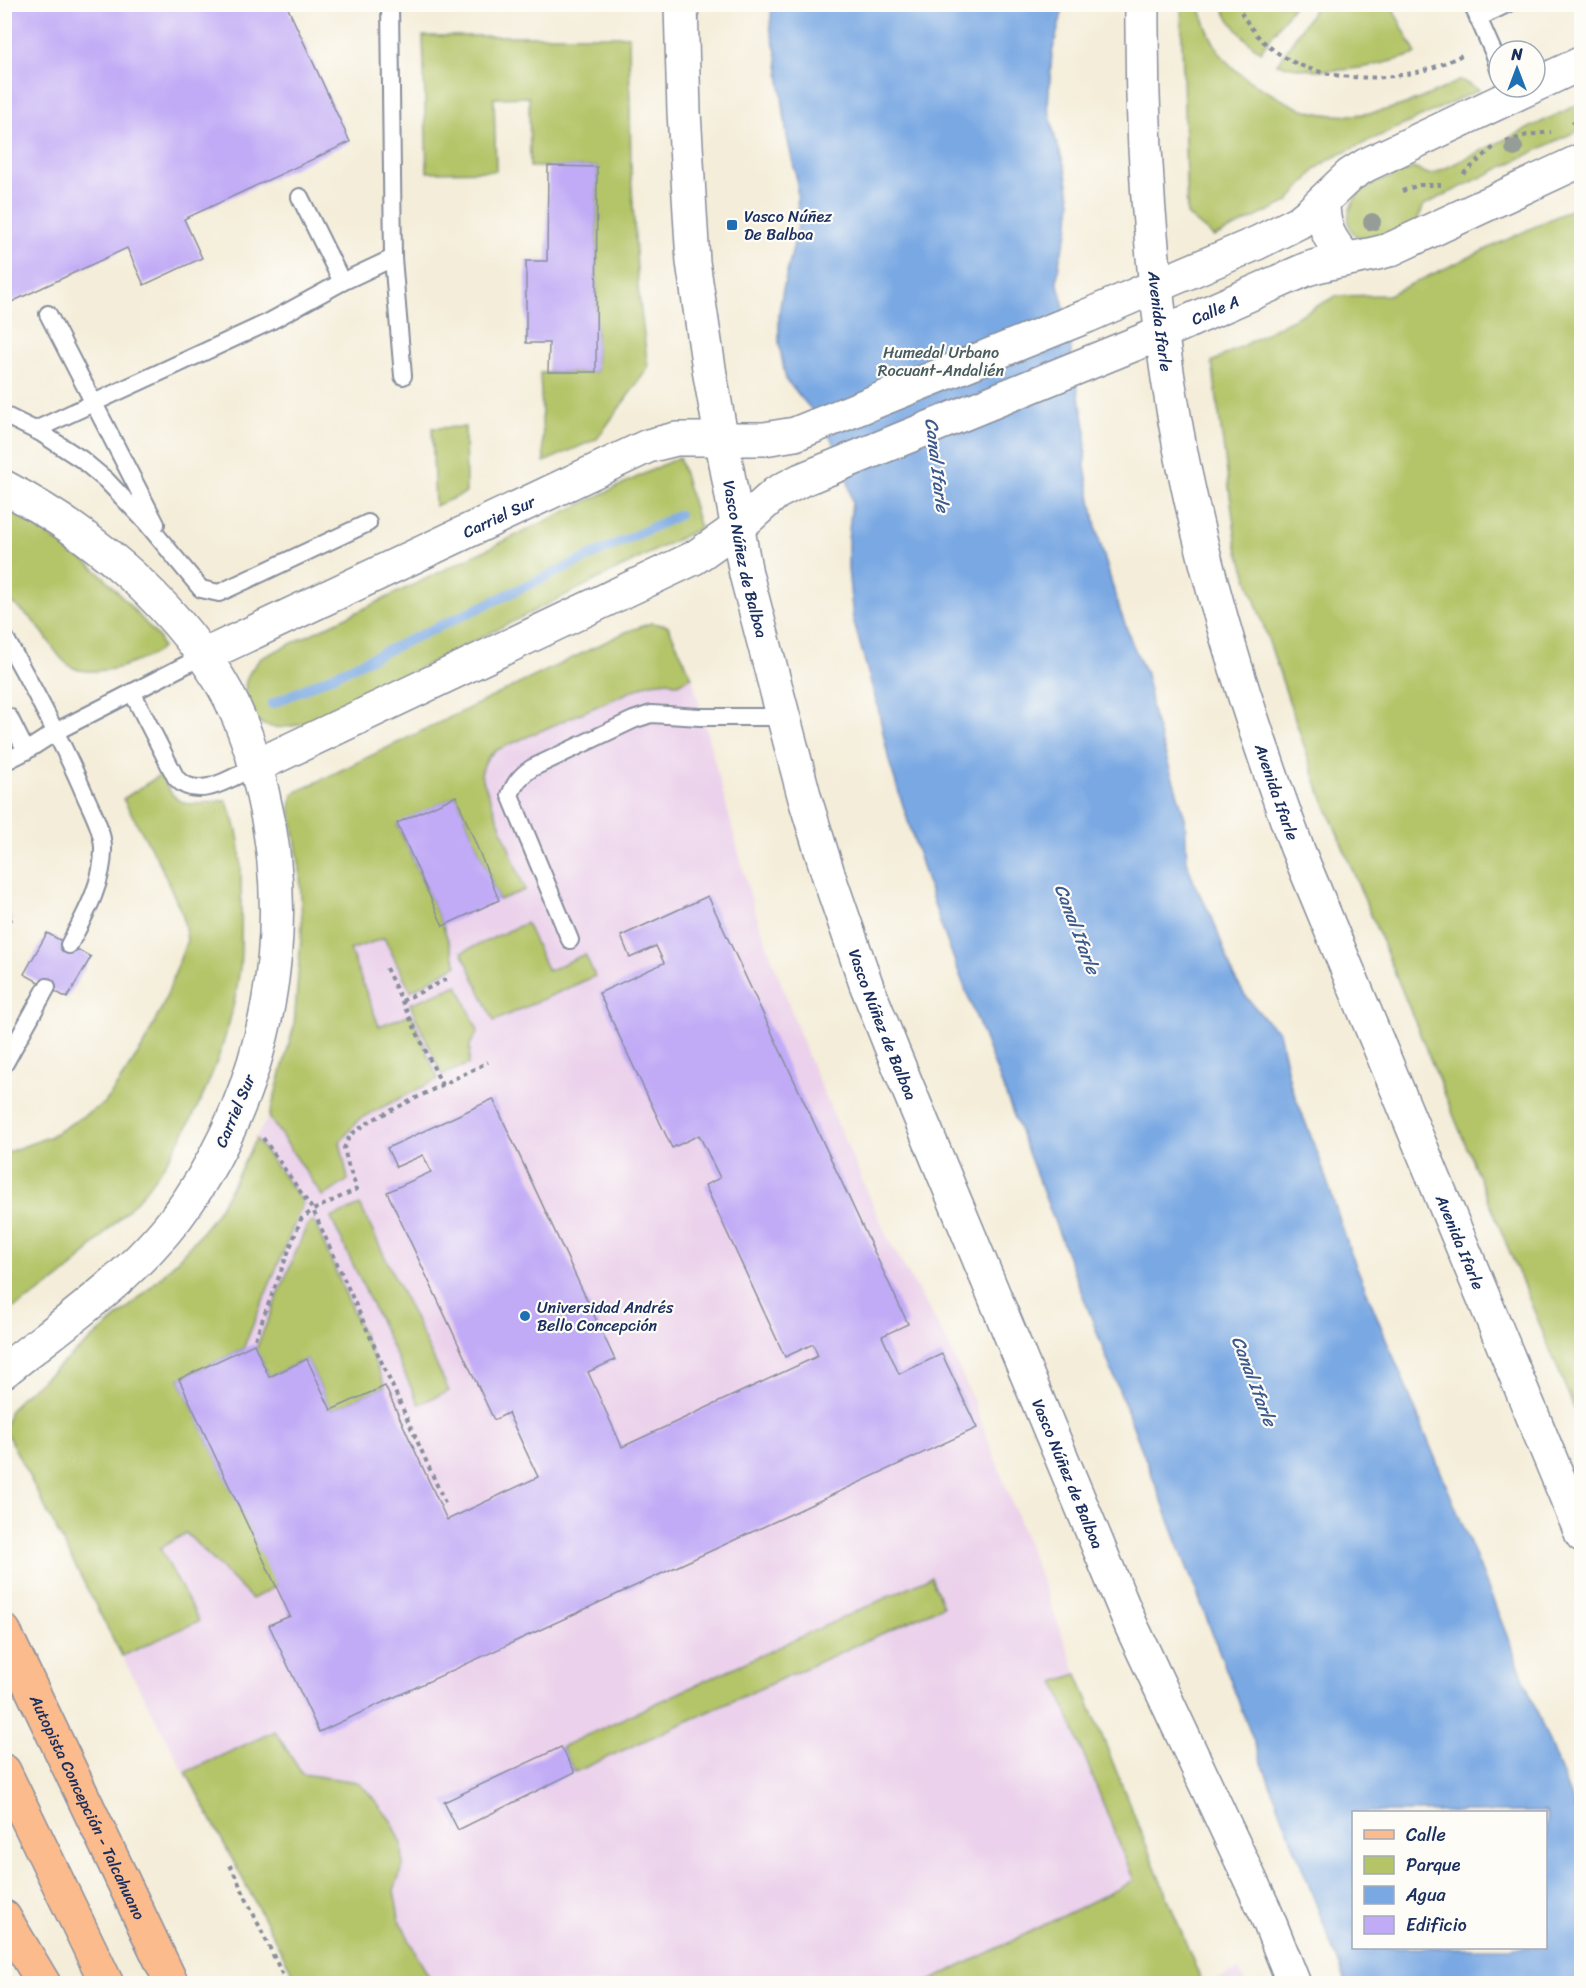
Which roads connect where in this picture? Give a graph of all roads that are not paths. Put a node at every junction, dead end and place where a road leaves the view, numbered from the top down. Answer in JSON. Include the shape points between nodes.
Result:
{"nodes":[{"id":1,"x":390,"y":4,"type":"edge"},
{"id":2,"x":681,"y":4,"type":"edge"},
{"id":3,"x":1142,"y":4,"type":"edge"},
{"id":4,"x":1507,"y":4,"type":"edge"},
{"id":5,"x":1475,"y":11,"type":"edge"},
{"id":6,"x":1488,"y":39,"type":"edge"},
{"id":7,"x":1581,"y":63,"type":"edge"},
{"id":8,"x":1547,"y":79,"type":"edge"},
{"id":9,"x":1487,"y":94,"type":"edge"},
{"id":10,"x":1581,"y":160,"type":"edge"},
{"id":11,"x":300,"y":197,"type":"dead end"},
{"id":12,"x":1323,"y":201,"type":"junction"},
{"id":13,"x":393,"y":258,"type":"junction"},
{"id":14,"x":1347,"y":259,"type":"junction"},
{"id":15,"x":342,"y":282,"type":"junction"},
{"id":16,"x":1156,"y":286,"type":"junction"},
{"id":17,"x":48,"y":314,"type":"dead end"},
{"id":18,"x":1162,"y":333,"type":"junction"},
{"id":19,"x":403,"y":376,"type":"dead end"},
{"id":20,"x":93,"y":403,"type":"junction"},
{"id":21,"x":4,"y":415,"type":"edge"},
{"id":22,"x":35,"y":430,"type":"junction"},
{"id":23,"x":721,"y":439,"type":"junction"},
{"id":24,"x":4,"y":487,"type":"edge"},
{"id":25,"x":369,"y":524,"type":"dead end"},
{"id":26,"x":737,"y":528,"type":"junction"},
{"id":27,"x":170,"y":553,"type":"junction"},
{"id":28,"x":4,"y":636,"type":"edge"},
{"id":29,"x":203,"y":656,"type":"junction"},
{"id":30,"x":132,"y":692,"type":"junction"},
{"id":31,"x":9,"y":717,"type":"dead end"},
{"id":32,"x":783,"y":717,"type":"junction"},
{"id":33,"x":57,"y":730,"type":"junction"},
{"id":34,"x":26,"y":751,"type":"junction"},
{"id":35,"x":4,"y":762,"type":"edge"},
{"id":36,"x":256,"y":766,"type":"junction"},
{"id":37,"x":570,"y":939,"type":"dead end"},
{"id":38,"x":69,"y":945,"type":"dead end"},
{"id":39,"x":47,"y":987,"type":"dead end"},
{"id":40,"x":4,"y":1065,"type":"edge"},
{"id":41,"x":4,"y":1371,"type":"edge"},
{"id":42,"x":1581,"y":1535,"type":"edge"},
{"id":43,"x":4,"y":1631,"type":"edge"},
{"id":44,"x":4,"y":1771,"type":"edge"},
{"id":45,"x":4,"y":1917,"type":"edge"},
{"id":46,"x":44,"y":1983,"type":"edge"},
{"id":47,"x":107,"y":1983,"type":"edge"},
{"id":48,"x":172,"y":1983,"type":"edge"},
{"id":49,"x":1294,"y":1983,"type":"edge"}],
"edges":[{"from":1,"to":13,"type":"lane"},
{"from":2,"to":23,"type":"street","name":"Vasco Núñez de Balboa","via":[[693,262]]},
{"from":3,"to":16,"type":"street","name":"Avenida Ifarle","via":[[1145,126]]},
{"from":4,"to":5,"type":"lane"},
{"from":5,"to":6,"type":"lane"},
{"from":7,"to":8,"type":"street"},
{"from":9,"to":12,"type":"street","via":[[1350,175]]},
{"from":10,"to":14,"type":"street","name":"Calle A","via":[[1389,250]]},
{"from":11,"to":15,"type":"lane"},
{"from":12,"to":14,"type":"street","via":[[1327,234]]},
{"from":12,"to":16,"type":"street","via":[[1299,222]]},
{"from":13,"to":15,"type":"lane"},
{"from":13,"to":19,"type":"lane"},
{"from":14,"to":18,"type":"street","name":"Calle A","via":[[1307,269]]},
{"from":15,"to":20,"type":"lane","via":[[269,322]]},
{"from":16,"to":18,"type":"street","name":"Avenida Ifarle"},
{"from":16,"to":23,"type":"street","name":"Carriel Sur","via":[[795,434]]},
{"from":17,"to":20,"type":"lane"},
{"from":18,"to":26,"type":"street","name":"Calle A","via":[[814,474],[776,493]]},
{"from":18,"to":42,"type":"street","name":"Avenida Ifarle","via":[[1178,435],[1211,583],[1265,761],[1297,848]]},
{"from":20,"to":22,"type":"lane"},
{"from":20,"to":27,"type":"lane"},
{"from":21,"to":22,"type":"lane"},
{"from":22,"to":27,"type":"lane","via":[[106,480]]},
{"from":23,"to":26,"type":"street","name":"Vasco Núñez de Balboa"},
{"from":23,"to":29,"type":"street","name":"Carriel Sur","via":[[676,439],[648,446]]},
{"from":24,"to":29,"type":"street","name":"Carriel Sur","via":[[38,505],[114,560],[161,605]]},
{"from":25,"to":27,"type":"lane","via":[[219,593],[201,589]]},
{"from":26,"to":32,"type":"street","name":"Vasco Núñez de Balboa"},
{"from":26,"to":36,"type":"street","via":[[694,558]]},
{"from":28,"to":33,"type":"lane"},
{"from":29,"to":30,"type":"lane"},
{"from":29,"to":36,"type":"street","name":"Carriel Sur","via":[[234,706]]},
{"from":30,"to":33,"type":"lane"},
{"from":30,"to":36,"type":"lane","via":[[176,778],[184,786],[209,787]]},
{"from":31,"to":34,"type":"lane"},
{"from":32,"to":37,"type":"lane","via":[[651,714],[521,776],[510,795]]},
{"from":32,"to":49,"type":"street","name":"Vasco Núñez de Balboa","via":[[830,880],[893,1052],[1131,1625],[1265,1911]]},
{"from":33,"to":34,"type":"lane"},
{"from":33,"to":38,"type":"lane","via":[[98,824],[103,845],[100,875]]},
{"from":34,"to":35,"type":"lane"},
{"from":36,"to":41,"type":"street","name":"Carriel Sur","via":[[274,852],[277,941],[264,1029],[236,1114],[214,1160],[161,1236],[131,1268]]},
{"from":39,"to":40,"type":"lane"},
{"from":43,"to":48,"type":"main road","name":"Autopista Concepción - Talcahuano"},
{"from":44,"to":47,"type":"main road"},
{"from":45,"to":46,"type":"main road"}]}
